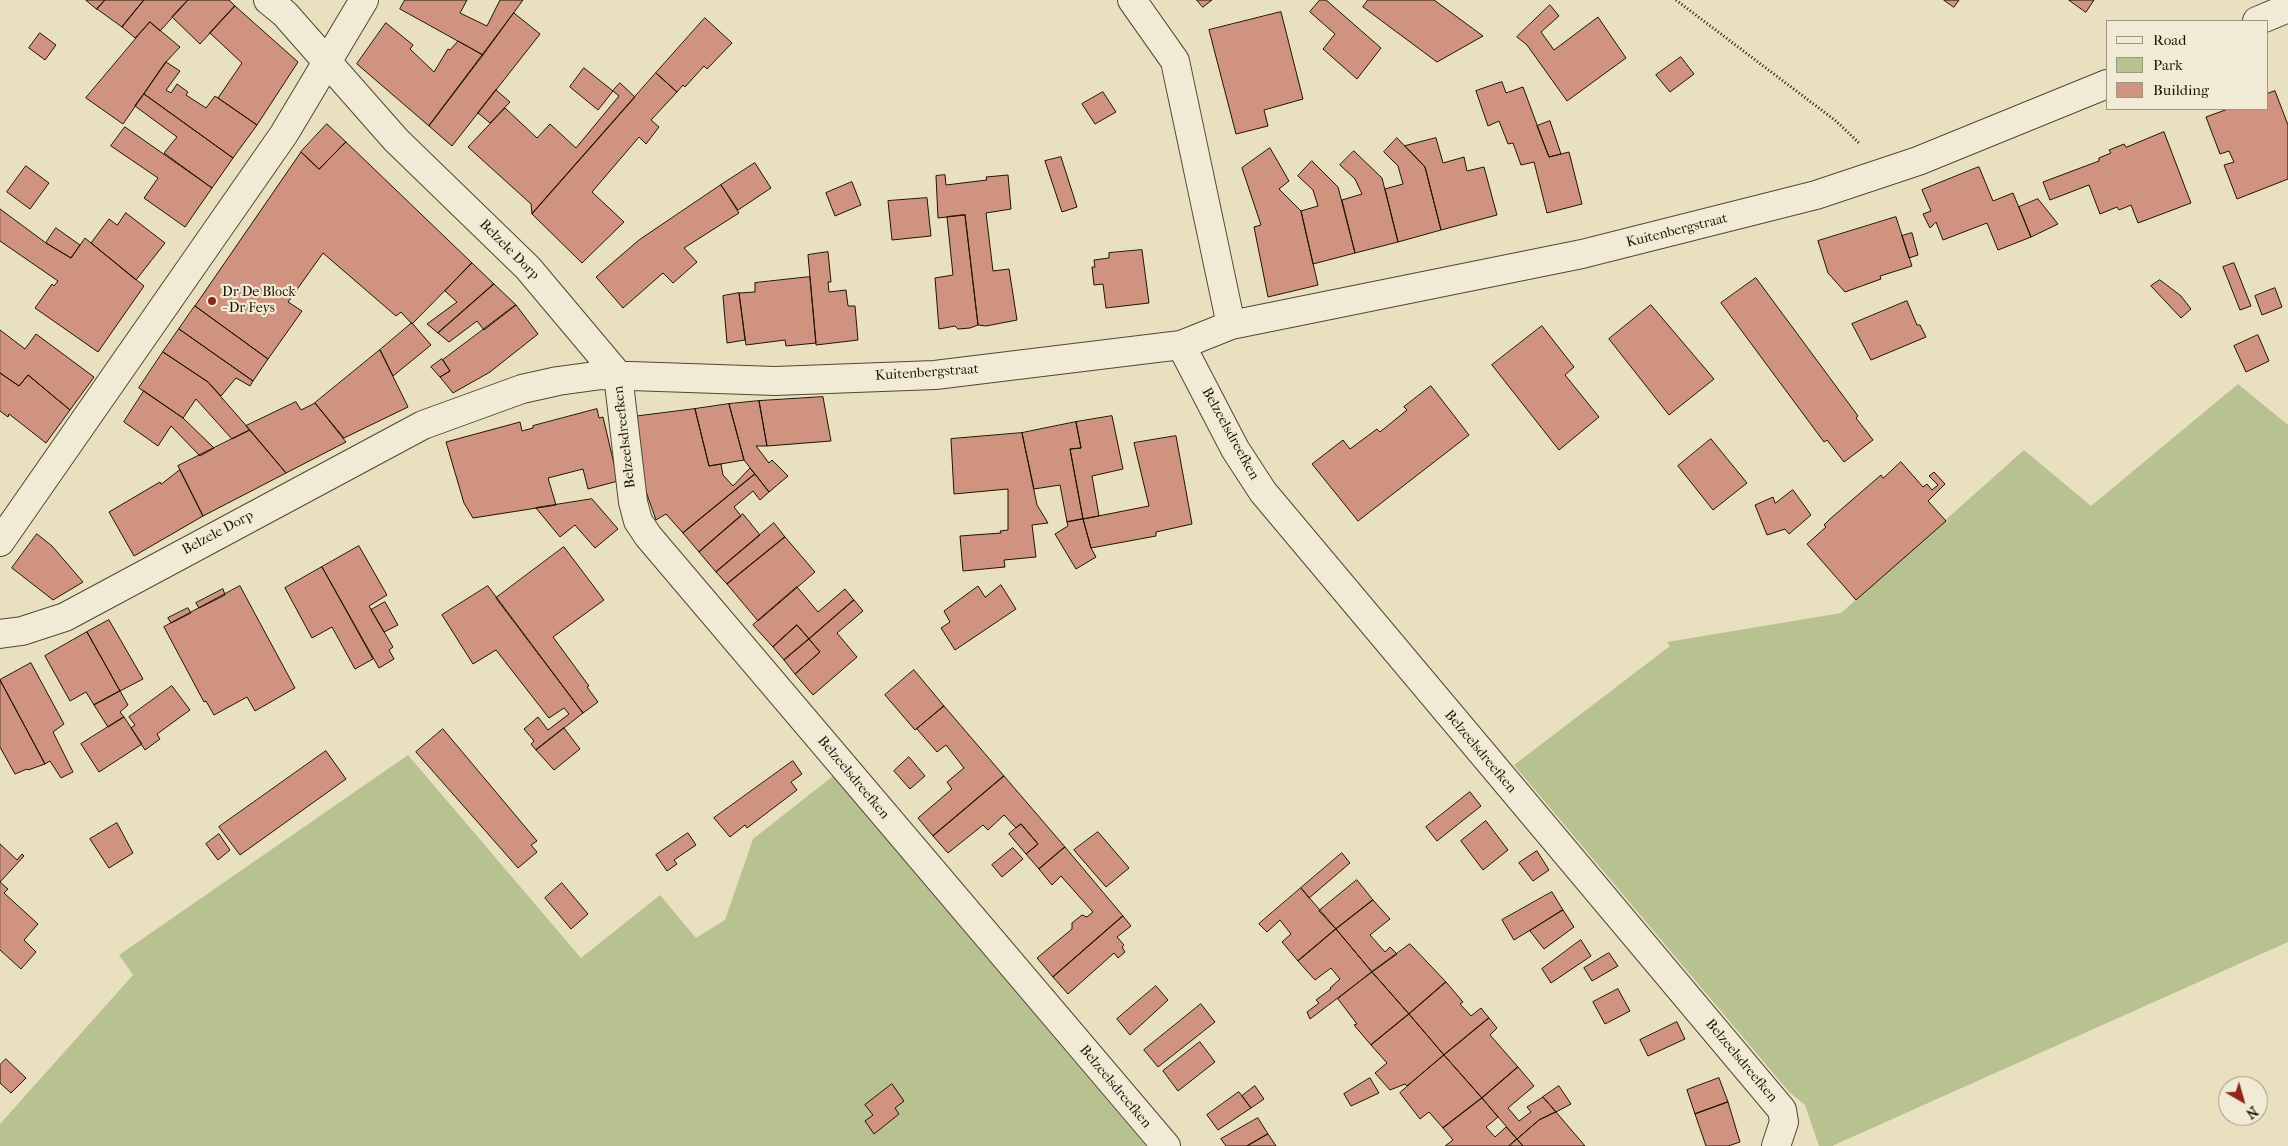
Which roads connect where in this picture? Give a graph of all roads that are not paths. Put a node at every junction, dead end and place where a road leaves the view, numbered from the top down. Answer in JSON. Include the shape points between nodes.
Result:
{"nodes":[{"id":1,"x":268,"y":0,"type":"edge"},
{"id":2,"x":364,"y":0,"type":"edge"},
{"id":3,"x":1132,"y":0,"type":"edge"},
{"id":4,"x":2288,"y":8,"type":"edge"},
{"id":5,"x":2259,"y":20,"type":"edge"},
{"id":6,"x":328,"y":62,"type":"junction"},
{"id":7,"x":2106,"y":84,"type":"edge"},
{"id":8,"x":1231,"y":325,"type":"junction"},
{"id":9,"x":1181,"y":345,"type":"junction"},
{"id":10,"x":618,"y":375,"type":"junction"},
{"id":11,"x":0,"y":542,"type":"edge"},
{"id":12,"x":0,"y":634,"type":"edge"},
{"id":13,"x":1166,"y":1146,"type":"edge"},
{"id":14,"x":1776,"y":1146,"type":"edge"}],
"edges":[{"from":1,"to":6,"type":"street","name":"Belzele Dorp"},
{"from":2,"to":6,"type":"street"},
{"from":3,"to":8,"type":"street","via":[[1176,61]]},
{"from":4,"to":5,"type":"street"},
{"from":6,"to":10,"type":"street","name":"Belzele Dorp","via":[[396,140],[528,268]]},
{"from":6,"to":11,"type":"street","via":[[284,134]]},
{"from":7,"to":8,"type":"street","name":"Kuitenbergstraat","via":[[1888,171],[1816,195],[1582,254]]},
{"from":8,"to":9,"type":"street","name":"Kuitenbergstraat"},
{"from":9,"to":10,"type":"street","name":"Kuitenbergstraat","via":[[935,375],[775,381]]},
{"from":9,"to":14,"type":"street","name":"Belzeelsdreefken","via":[[1235,449],[1263,492],[1782,1110],[1784,1122]]},
{"from":10,"to":12,"type":"street","name":"Belzele Dorp","via":[[558,381],[522,389],[423,425],[65,616],[22,631]]},
{"from":10,"to":13,"type":"street","name":"Belzeelsdreefken","via":[[633,502],[638,520],[648,536]]}]}
